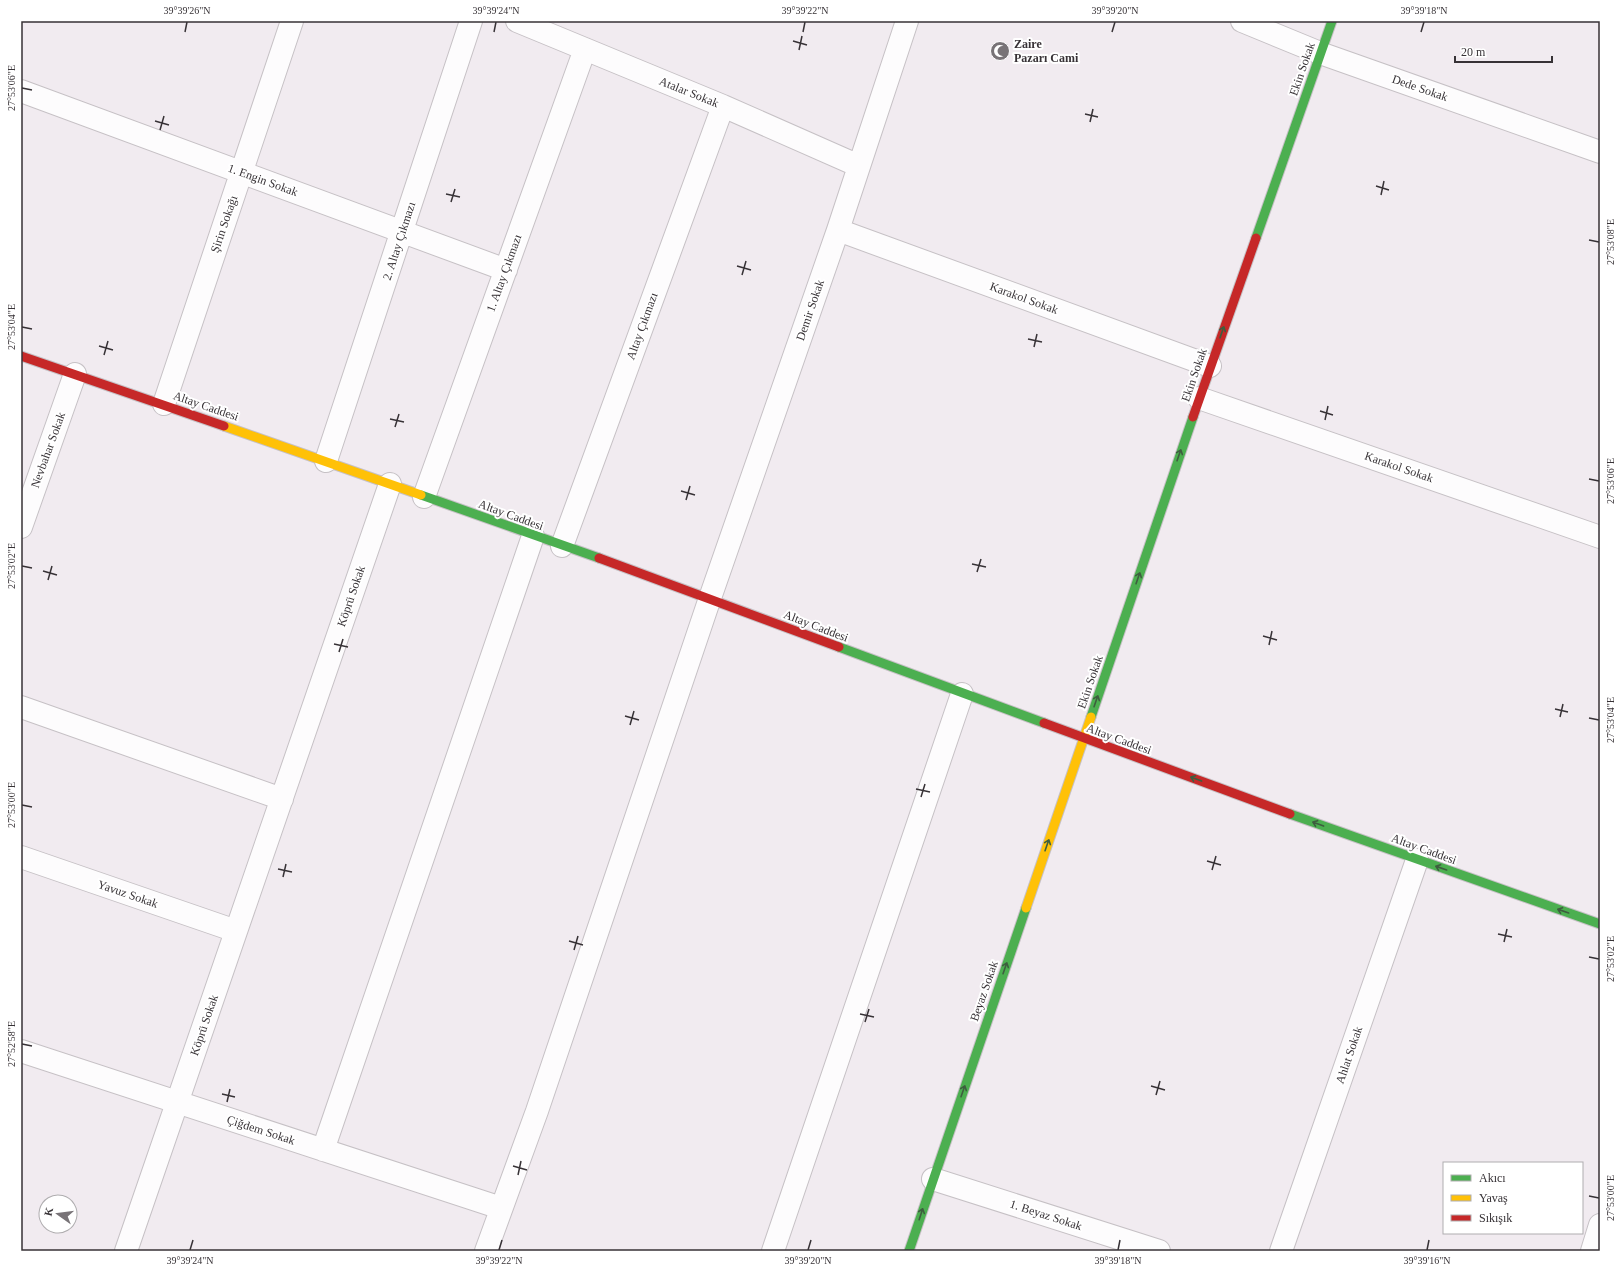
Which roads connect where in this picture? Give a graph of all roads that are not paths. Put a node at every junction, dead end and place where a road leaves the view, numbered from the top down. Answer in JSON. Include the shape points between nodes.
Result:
{"nodes":[{"id":1,"x":292,"y":21,"type":"edge"},
{"id":2,"x":471,"y":21,"type":"edge"},
{"id":3,"x":517,"y":21,"type":"edge"},
{"id":4,"x":907,"y":21,"type":"edge"},
{"id":5,"x":1242,"y":21,"type":"edge"},
{"id":6,"x":1332,"y":21,"type":"edge"},
{"id":7,"x":584,"y":49,"type":"junction"},
{"id":8,"x":1320,"y":53,"type":"junction"},
{"id":9,"x":21,"y":91,"type":"edge"},
{"id":10,"x":723,"y":106,"type":"junction"},
{"id":11,"x":1600,"y":152,"type":"edge"},
{"id":12,"x":859,"y":166,"type":"junction"},
{"id":13,"x":242,"y":172,"type":"junction"},
{"id":14,"x":838,"y":230,"type":"junction"},
{"id":15,"x":402,"y":232,"type":"junction"},
{"id":16,"x":506,"y":270,"type":"junction"},
{"id":17,"x":21,"y":356,"type":"edge"},
{"id":18,"x":1210,"y":366,"type":"junction"},
{"id":19,"x":76,"y":374,"type":"junction"},
{"id":20,"x":1199,"y":398,"type":"junction"},
{"id":21,"x":164,"y":404,"type":"junction"},
{"id":22,"x":326,"y":461,"type":"junction"},
{"id":23,"x":390,"y":484,"type":"junction"},
{"id":24,"x":424,"y":497,"type":"junction"},
{"id":25,"x":21,"y":526,"type":"edge"},
{"id":26,"x":533,"y":536,"type":"junction"},
{"id":27,"x":1600,"y":537,"type":"edge"},
{"id":28,"x":562,"y":546,"type":"junction"},
{"id":29,"x":710,"y":598,"type":"junction"},
{"id":30,"x":962,"y":694,"type":"junction"},
{"id":31,"x":21,"y":707,"type":"edge"},
{"id":32,"x":1083,"y":738,"type":"junction"},
{"id":33,"x":282,"y":799,"type":"junction"},
{"id":34,"x":21,"y":857,"type":"edge"},
{"id":35,"x":1417,"y":860,"type":"junction"},
{"id":36,"x":1600,"y":924,"type":"edge"},
{"id":37,"x":236,"y":932,"type":"junction"},
{"id":38,"x":21,"y":1051,"type":"edge"},
{"id":39,"x":177,"y":1102,"type":"junction"},
{"id":40,"x":323,"y":1150,"type":"junction"},
{"id":41,"x":933,"y":1179,"type":"junction"},
{"id":42,"x":501,"y":1208,"type":"junction"},
{"id":43,"x":1600,"y":1225,"type":"edge"},
{"id":44,"x":1286,"y":1249,"type":"edge"},
{"id":45,"x":126,"y":1251,"type":"edge"},
{"id":46,"x":486,"y":1251,"type":"edge"},
{"id":47,"x":773,"y":1251,"type":"edge"},
{"id":48,"x":909,"y":1251,"type":"edge"},
{"id":49,"x":1159,"y":1251,"type":"edge"},
{"id":50,"x":1592,"y":1251,"type":"edge"}],
"edges":[{"from":1,"to":13,"type":"street","name":"Şirin Sokağı"},
{"from":2,"to":15,"type":"street","name":"2. Altay Çıkmazı"},
{"from":3,"to":7,"type":"street","name":"Atalar Sokak"},
{"from":4,"to":12,"type":"street","name":"Demir Sokak"},
{"from":5,"to":8,"type":"street","name":"Dede Sokak"},
{"from":6,"to":8,"type":"main road","name":"Ekin Sokak"},
{"from":7,"to":10,"type":"street","name":"Atalar Sokak"},
{"from":7,"to":16,"type":"street","name":"1. Altay Çıkmazı"},
{"from":8,"to":11,"type":"street","name":"Dede Sokak"},
{"from":18,"to":8,"type":"main road","name":"Ekin Sokak","one_way":true},
{"from":9,"to":13,"type":"street","name":"1. Engin Sokak"},
{"from":10,"to":12,"type":"street","name":"Atalar Sokak"},
{"from":10,"to":28,"type":"street","name":"Altay Çıkmazı"},
{"from":12,"to":14,"type":"street","name":"Demir Sokak"},
{"from":13,"to":15,"type":"street","name":"1. Engin Sokak"},
{"from":13,"to":21,"type":"street","name":"Şirin Sokağı"},
{"from":14,"to":18,"type":"street","name":"Karakol Sokak"},
{"from":14,"to":29,"type":"street","name":"Demir Sokak"},
{"from":15,"to":16,"type":"street","name":"1. Engin Sokak"},
{"from":15,"to":22,"type":"street","name":"2. Altay Çıkmazı"},
{"from":16,"to":24,"type":"street","name":"1. Altay Çıkmazı"},
{"from":17,"to":19,"type":"main road","name":"Altay Caddesi"},
{"from":18,"to":20,"type":"main road","name":"Ekin Sokak"},
{"from":19,"to":21,"type":"main road","name":"Altay Caddesi"},
{"from":19,"to":25,"type":"street","name":"Nevbahar Sokak"},
{"from":20,"to":27,"type":"street","name":"Karakol Sokak"},
{"from":32,"to":20,"type":"main road","name":"Ekin Sokak","one_way":true},
{"from":21,"to":22,"type":"main road","name":"Altay Caddesi"},
{"from":22,"to":23,"type":"main road","name":"Altay Caddesi"},
{"from":23,"to":24,"type":"main road","name":"Altay Caddesi"},
{"from":23,"to":33,"type":"street","name":"Köprü Sokak"},
{"from":24,"to":26,"type":"main road","name":"Altay Caddesi"},
{"from":26,"to":28,"type":"main road","name":"Altay Caddesi"},
{"from":26,"to":40,"type":"street"},
{"from":28,"to":29,"type":"main road","name":"Altay Caddesi"},
{"from":29,"to":30,"type":"main road","name":"Altay Caddesi"},
{"from":29,"to":42,"type":"street","name":"Demir Sokak","via":[[537,1111]]},
{"from":30,"to":32,"type":"main road","name":"Altay Caddesi"},
{"from":30,"to":47,"type":"street"},
{"from":31,"to":33,"type":"street"},
{"from":35,"to":32,"type":"main road","name":"Altay Caddesi","one_way":true},
{"from":41,"to":32,"type":"main road","name":"Beyaz Sokak","one_way":true},
{"from":33,"to":37,"type":"street","name":"Köprü Sokak"},
{"from":34,"to":37,"type":"street","name":"Yavuz Sokak"},
{"from":36,"to":35,"type":"main road","name":"Altay Caddesi","one_way":true},
{"from":35,"to":44,"type":"street","name":"Ahlat Sokak"},
{"from":37,"to":39,"type":"street","name":"Köprü Sokak"},
{"from":38,"to":39,"type":"street","name":"Çiğdem Sokak"},
{"from":39,"to":40,"type":"street","name":"Çiğdem Sokak"},
{"from":39,"to":45,"type":"street","name":"Köprü Sokak"},
{"from":40,"to":42,"type":"street","name":"Çiğdem Sokak"},
{"from":48,"to":41,"type":"main road","name":"Beyaz Sokak","one_way":true},
{"from":41,"to":49,"type":"street","name":"1. Beyaz Sokak"},
{"from":42,"to":46,"type":"street","name":"Demir Sokak"},
{"from":43,"to":50,"type":"street"}]}
